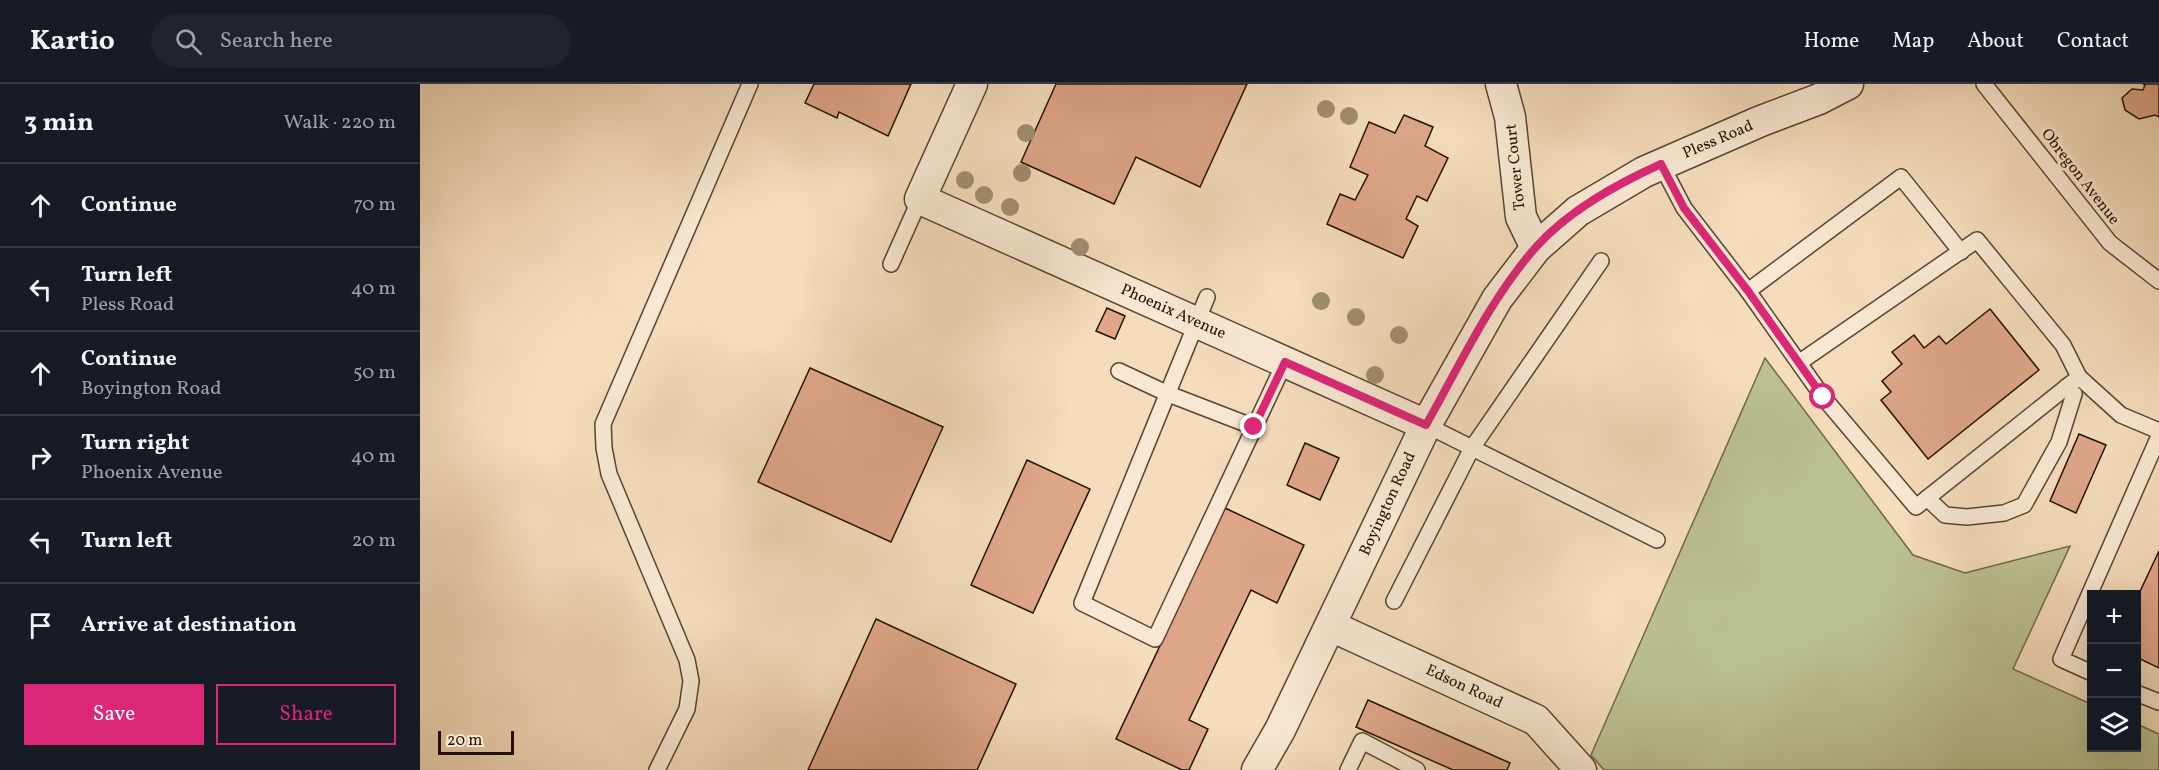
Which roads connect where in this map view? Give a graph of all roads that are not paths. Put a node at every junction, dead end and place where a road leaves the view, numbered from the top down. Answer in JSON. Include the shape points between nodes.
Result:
{"nodes":[{"id":1,"x":750,"y":84,"type":"edge"},
{"id":2,"x":972,"y":84,"type":"edge"},
{"id":3,"x":1502,"y":84,"type":"edge"},
{"id":4,"x":1848,"y":84,"type":"edge"},
{"id":5,"x":1984,"y":84,"type":"edge"},
{"id":6,"x":1661,"y":164,"type":"junction"},
{"id":7,"x":920,"y":199,"type":"junction"},
{"id":8,"x":1536,"y":248,"type":"junction"},
{"id":9,"x":1961,"y":252,"type":"junction"},
{"id":10,"x":1601,"y":261,"type":"dead end"},
{"id":11,"x":891,"y":264,"type":"dead end"},
{"id":12,"x":2159,"y":281,"type":"edge"},
{"id":13,"x":1748,"y":291,"type":"junction"},
{"id":14,"x":1201,"y":310,"type":"junction"},
{"id":15,"x":1285,"y":362,"type":"junction"},
{"id":16,"x":1800,"y":362,"type":"junction"},
{"id":17,"x":1119,"y":371,"type":"dead end"},
{"id":18,"x":2079,"y":377,"type":"junction"},
{"id":19,"x":2066,"y":387,"type":"junction"},
{"id":20,"x":1166,"y":393,"type":"junction"},
{"id":21,"x":1426,"y":425,"type":"junction"},
{"id":22,"x":1254,"y":427,"type":"junction"},
{"id":23,"x":2159,"y":431,"type":"edge"},
{"id":24,"x":2159,"y":436,"type":"edge"},
{"id":25,"x":1472,"y":448,"type":"junction"},
{"id":26,"x":1927,"y":498,"type":"junction"},
{"id":27,"x":1657,"y":540,"type":"dead end"},
{"id":28,"x":1394,"y":601,"type":"dead end"},
{"id":29,"x":1331,"y":626,"type":"junction"},
{"id":30,"x":2087,"y":671,"type":"edge"},
{"id":31,"x":2141,"y":695,"type":"edge"},
{"id":32,"x":2159,"y":702,"type":"edge"},
{"id":33,"x":1412,"y":769,"type":"edge"},
{"id":34,"x":657,"y":770,"type":"edge"},
{"id":35,"x":1257,"y":770,"type":"edge"},
{"id":36,"x":1348,"y":770,"type":"edge"},
{"id":37,"x":1581,"y":770,"type":"edge"}],
"edges":[{"from":1,"to":34,"type":"lane","via":[[603,424],[609,474],[687,660],[691,681],[687,709]]},
{"from":2,"to":7,"type":"street"},
{"from":3,"to":8,"type":"street","name":"Tower Court","via":[[1510,117],[1521,217]]},
{"from":4,"to":6,"type":"street","name":"Pless Road"},
{"from":5,"to":12,"type":"lane","name":"Obregon Avenue","via":[[2109,243]]},
{"from":6,"to":8,"type":"street","name":"Pless Road","via":[[1578,211]]},
{"from":6,"to":13,"type":"lane","via":[[1684,208]]},
{"from":7,"to":11,"type":"lane"},
{"from":7,"to":14,"type":"street","name":"Phoenix Avenue"},
{"from":8,"to":21,"type":"street","name":"Boyington Road","via":[[1497,299]]},
{"from":9,"to":13,"type":"lane","via":[[1901,177]]},
{"from":9,"to":16,"type":"lane"},
{"from":9,"to":18,"type":"lane","via":[[1977,240],[2063,345]]},
{"from":10,"to":25,"type":"lane"},
{"from":13,"to":16,"type":"lane"},
{"from":14,"to":15,"type":"street","name":"Phoenix Avenue"},
{"from":14,"to":20,"type":"lane"},
{"from":15,"to":21,"type":"street","name":"Phoenix Avenue"},
{"from":15,"to":22,"type":"lane"},
{"from":16,"to":26,"type":"lane","via":[[1823,397],[1916,507]]},
{"from":17,"to":20,"type":"lane"},
{"from":18,"to":19,"type":"lane"},
{"from":18,"to":23,"type":"lane","via":[[2121,415]]},
{"from":19,"to":26,"type":"lane"},
{"from":19,"to":26,"type":"lane","via":[[2074,394],[2063,432],[2024,505],[2004,513],[1967,517],[1945,515]]},
{"from":20,"to":22,"type":"lane"},
{"from":20,"to":22,"type":"lane","via":[[1082,603],[1155,639]]},
{"from":21,"to":25,"type":"lane"},
{"from":21,"to":29,"type":"street","name":"Boyington Road"},
{"from":24,"to":30,"type":"lane","via":[[2061,659]]},
{"from":25,"to":27,"type":"lane"},
{"from":25,"to":28,"type":"lane"},
{"from":29,"to":35,"type":"street","name":"Boyington Road"},
{"from":29,"to":37,"type":"street","name":"Edson Road","via":[[1536,720]]},
{"from":31,"to":32,"type":"lane"},
{"from":33,"to":36,"type":"lane","via":[[1362,741]]}]}
